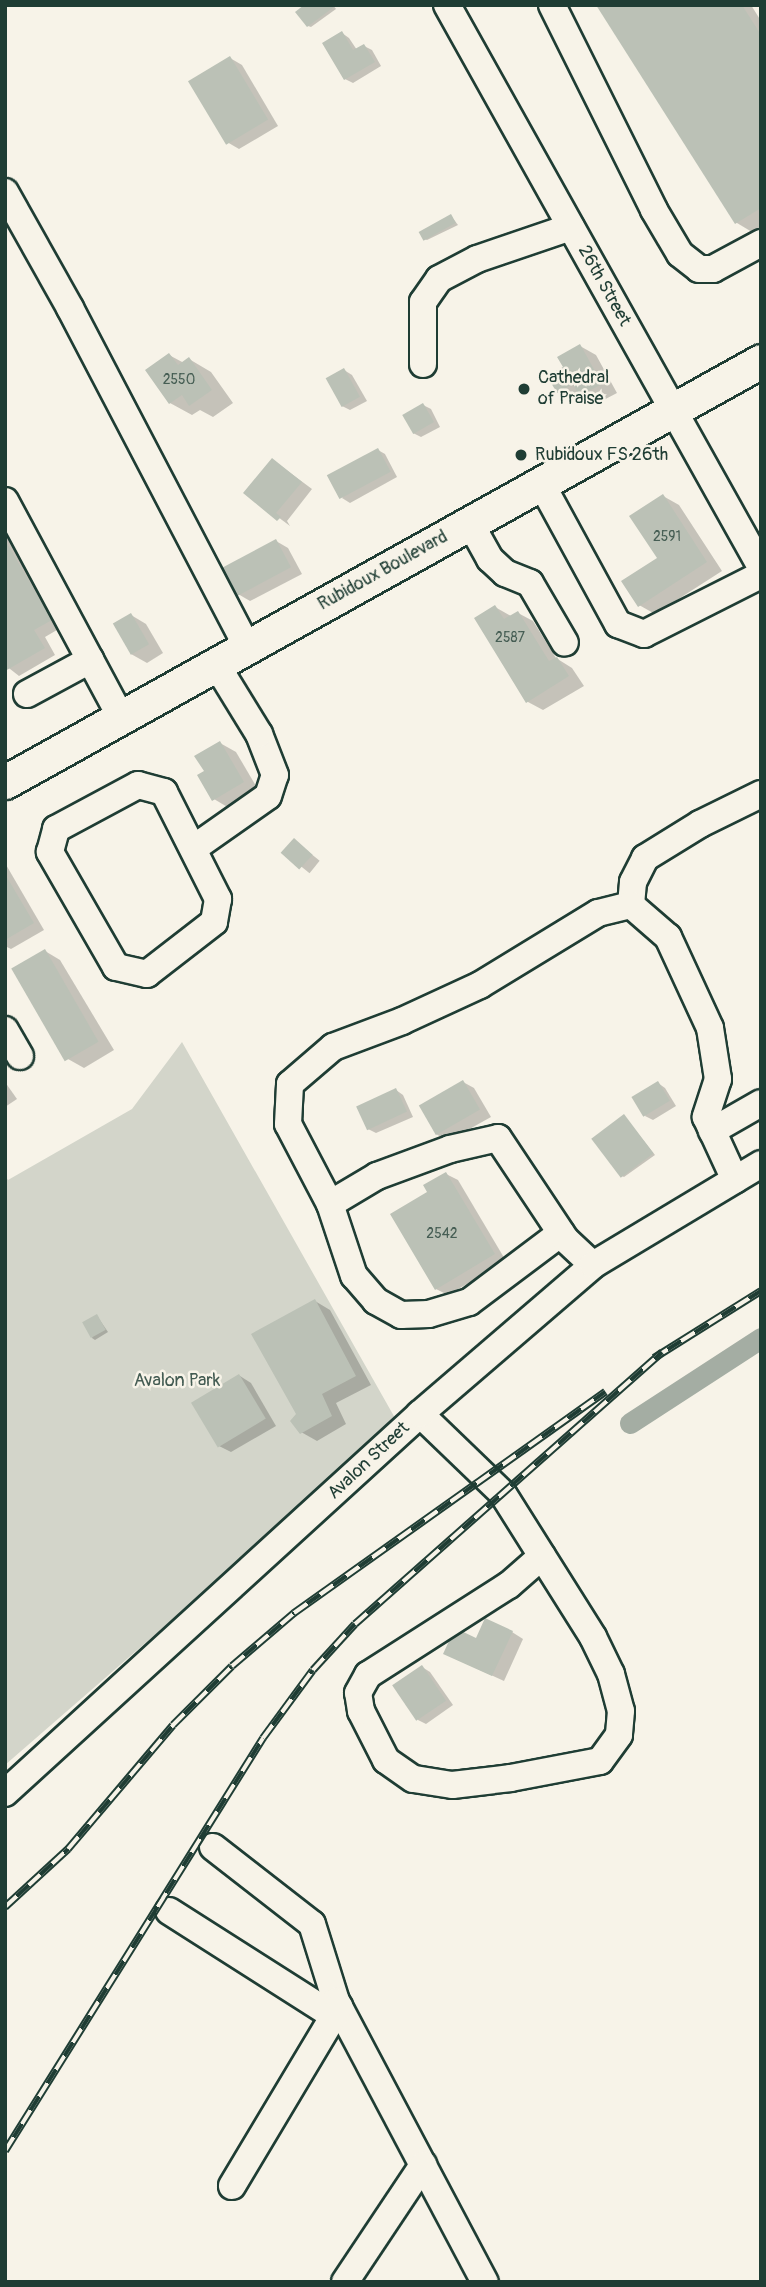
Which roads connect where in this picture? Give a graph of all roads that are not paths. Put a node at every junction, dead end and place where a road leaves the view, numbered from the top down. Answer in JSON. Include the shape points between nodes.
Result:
{"nodes":[{"id":1,"x":447,"y":5,"type":"edge"},
{"id":2,"x":552,"y":5,"type":"edge"},
{"id":3,"x":5,"y":192,"type":"edge"},
{"id":4,"x":571,"y":227,"type":"junction"},
{"id":5,"x":761,"y":243,"type":"edge"},
{"id":6,"x":761,"y":361,"type":"edge"},
{"id":7,"x":424,"y":364,"type":"dead end"},
{"id":8,"x":673,"y":410,"type":"junction"},
{"id":9,"x":541,"y":483,"type":"junction"},
{"id":10,"x":5,"y":501,"type":"edge"},
{"id":11,"x":470,"y":523,"type":"junction"},
{"id":12,"x":761,"y":567,"type":"edge"},
{"id":13,"x":761,"y":575,"type":"edge"},
{"id":14,"x":565,"y":643,"type":"dead end"},
{"id":15,"x":247,"y":647,"type":"junction"},
{"id":16,"x":90,"y":660,"type":"junction"},
{"id":17,"x":216,"y":664,"type":"junction"},
{"id":18,"x":27,"y":694,"type":"dead end"},
{"id":19,"x":121,"y":717,"type":"junction"},
{"id":20,"x":5,"y":782,"type":"edge"},
{"id":21,"x":761,"y":794,"type":"edge"},
{"id":22,"x":194,"y":848,"type":"junction"},
{"id":23,"x":631,"y":905,"type":"junction"},
{"id":24,"x":5,"y":1030,"type":"edge"},
{"id":25,"x":20,"y":1056,"type":"dead end"},
{"id":26,"x":761,"y":1103,"type":"edge"},
{"id":27,"x":712,"y":1131,"type":"junction"},
{"id":28,"x":761,"y":1164,"type":"edge"},
{"id":29,"x":735,"y":1180,"type":"junction"},
{"id":30,"x":330,"y":1204,"type":"junction"},
{"id":31,"x":561,"y":1233,"type":"junction"},
{"id":32,"x":593,"y":1265,"type":"junction"},
{"id":33,"x":420,"y":1414,"type":"junction"},
{"id":34,"x":542,"y":1556,"type":"junction"},
{"id":35,"x":5,"y":1793,"type":"edge"},
{"id":36,"x":213,"y":1847,"type":"dead end"},
{"id":37,"x":169,"y":1911,"type":"dead end"},
{"id":38,"x":336,"y":2011,"type":"junction"},
{"id":39,"x":423,"y":2165,"type":"junction"},
{"id":40,"x":232,"y":2186,"type":"dead end"},
{"id":41,"x":345,"y":2282,"type":"edge"},
{"id":42,"x":485,"y":2282,"type":"edge"}],
"edges":[{"from":1,"to":4,"type":"street","name":"26th Street"},
{"from":2,"to":5,"type":"street","via":[[680,254],[699,269],[713,269]]},
{"from":3,"to":15,"type":"street"},
{"from":4,"to":7,"type":"street","via":[[477,259],[439,279],[423,302]]},
{"from":4,"to":8,"type":"street","name":"26th Street"},
{"from":6,"to":8,"type":"main road","name":"Rubidoux Boulevard"},
{"from":8,"to":9,"type":"main road","name":"Rubidoux Boulevard"},
{"from":8,"to":12,"type":"street","name":"26th Street"},
{"from":9,"to":11,"type":"main road","name":"Rubidoux Boulevard"},
{"from":9,"to":13,"type":"street","via":[[618,624],[644,634]]},
{"from":10,"to":16,"type":"street"},
{"from":11,"to":14,"type":"street","via":[[490,559],[505,573],[530,583]]},
{"from":11,"to":15,"type":"main road","name":"Rubidoux Boulevard"},
{"from":15,"to":17,"type":"main road","name":"Rubidoux Boulevard"},
{"from":16,"to":18,"type":"street"},
{"from":16,"to":19,"type":"street"},
{"from":17,"to":19,"type":"main road","name":"Rubidoux Boulevard"},
{"from":17,"to":22,"type":"street","via":[[259,734],[275,775],[268,796]]},
{"from":19,"to":20,"type":"main road","name":"Rubidoux Boulevard"},
{"from":21,"to":23,"type":"street","via":[[645,858],[633,882]]},
{"from":22,"to":22,"type":"street","via":[[218,899],[214,922],[147,974],[116,967],[50,852],[56,829],[138,785],[163,792]]},
{"from":23,"to":27,"type":"street","via":[[668,937],[710,1028],[718,1079],[706,1117]]},
{"from":23,"to":30,"type":"street","via":[[598,913],[480,985],[333,1047],[290,1084],[288,1124]]},
{"from":24,"to":25,"type":"street"},
{"from":26,"to":27,"type":"street"},
{"from":27,"to":29,"type":"street"},
{"from":28,"to":29,"type":"street","name":"Avalon Street"},
{"from":29,"to":32,"type":"street","name":"Avalon Street"},
{"from":30,"to":31,"type":"street","via":[[377,1176],[450,1149],[498,1138]]},
{"from":30,"to":31,"type":"street","via":[[354,1276],[376,1301],[401,1315],[429,1314],[469,1302]]},
{"from":31,"to":32,"type":"street"},
{"from":32,"to":33,"type":"street","name":"Avalon Street"},
{"from":33,"to":34,"type":"street","via":[[503,1494]]},
{"from":33,"to":35,"type":"street","name":"Avalon Street"},
{"from":34,"to":34,"type":"street","via":[[509,1585],[368,1675],[358,1693],[361,1711],[386,1760],[413,1779],[453,1785],[600,1761],[619,1735],[621,1711],[611,1674]]},
{"from":36,"to":38,"type":"street","via":[[312,1924]]},
{"from":37,"to":38,"type":"street"},
{"from":38,"to":39,"type":"street"},
{"from":38,"to":40,"type":"street"},
{"from":39,"to":41,"type":"street"},
{"from":39,"to":42,"type":"street"}]}
